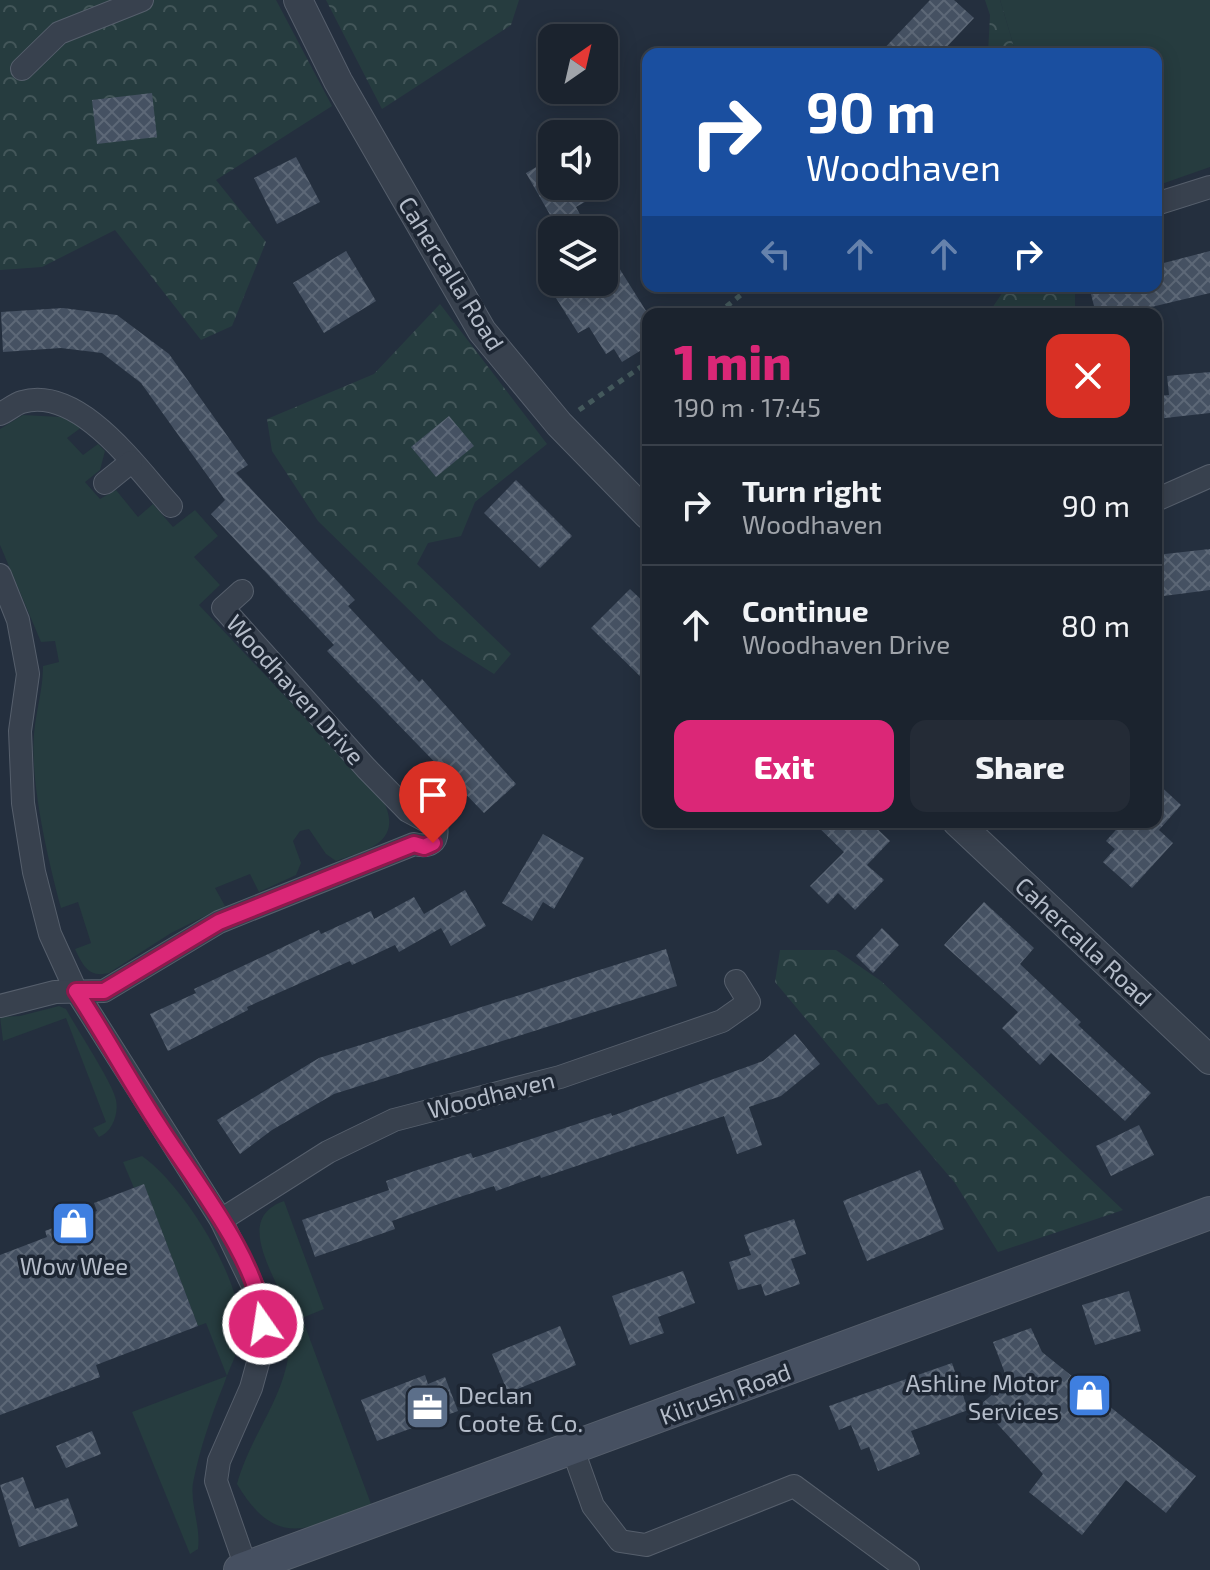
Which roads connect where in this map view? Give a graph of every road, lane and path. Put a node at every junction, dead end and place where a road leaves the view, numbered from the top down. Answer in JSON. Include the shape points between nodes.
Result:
{"nodes":[{"id":1,"x":142,"y":0,"type":"edge"},
{"id":2,"x":298,"y":0,"type":"edge"},
{"id":3,"x":22,"y":69,"type":"dead end"},
{"id":4,"x":1210,"y":187,"type":"edge"},
{"id":5,"x":1162,"y":202,"type":"edge"},
{"id":6,"x":744,"y":292,"type":"edge"},
{"id":7,"x":724,"y":308,"type":"edge"},
{"id":8,"x":642,"y":366,"type":"edge"},
{"id":9,"x":0,"y":414,"type":"edge"},
{"id":10,"x":559,"y":424,"type":"junction"},
{"id":11,"x":131,"y":462,"type":"junction"},
{"id":12,"x":1210,"y":476,"type":"edge"},
{"id":13,"x":105,"y":483,"type":"dead end"},
{"id":14,"x":1162,"y":497,"type":"edge"},
{"id":15,"x":171,"y":506,"type":"dead end"},
{"id":16,"x":642,"y":509,"type":"edge"},
{"id":17,"x":0,"y":575,"type":"edge"},
{"id":18,"x":242,"y":591,"type":"dead end"},
{"id":19,"x":10,"y":731,"type":"edge"},
{"id":20,"x":963,"y":828,"type":"edge"},
{"id":21,"x":736,"y":981,"type":"dead end"},
{"id":22,"x":76,"y":991,"type":"junction"},
{"id":23,"x":0,"y":1006,"type":"edge"},
{"id":24,"x":1210,"y":1060,"type":"edge"},
{"id":25,"x":1210,"y":1213,"type":"edge"},
{"id":26,"x":221,"y":1220,"type":"junction"},
{"id":27,"x":573,"y":1450,"type":"junction"},
{"id":28,"x":243,"y":1569,"type":"edge"},
{"id":29,"x":908,"y":1570,"type":"edge"}],
"edges":[{"from":1,"to":3,"type":"street","via":[[59,33]]},
{"from":2,"to":10,"type":"street","name":"Cahercalla Road","via":[[338,81],[482,331]]},
{"from":4,"to":5,"type":"street"},
{"from":6,"to":7,"type":"path"},
{"from":8,"to":10,"type":"path"},
{"from":9,"to":11,"type":"street","via":[[24,401],[70,409],[98,425]]},
{"from":10,"to":16,"type":"street","name":"Cahercalla Road"},
{"from":11,"to":13,"type":"street"},
{"from":11,"to":15,"type":"street"},
{"from":12,"to":14,"type":"street"},
{"from":17,"to":19,"type":"street","via":[[18,620],[28,674]]},
{"from":18,"to":22,"type":"street","name":"Woodhaven Drive","via":[[223,608],[366,768],[408,811],[436,826],[438,835],[424,847],[414,844],[219,922],[104,991]]},
{"from":19,"to":22,"type":"street","via":[[34,872],[50,934]]},
{"from":20,"to":24,"type":"street","name":"Cahercalla Road"},
{"from":21,"to":26,"type":"street","name":"Woodhaven","via":[[749,1002],[722,1021],[560,1077],[394,1120],[328,1152]]},
{"from":22,"to":23,"type":"street"},
{"from":22,"to":26,"type":"street"},
{"from":25,"to":27,"type":"main road","name":"Kilrush Road"},
{"from":26,"to":28,"type":"street","via":[[263,1307],[264,1341],[216,1481]]},
{"from":27,"to":28,"type":"main road","name":"Kilrush Road"},
{"from":27,"to":29,"type":"street","via":[[593,1506],[620,1541],[646,1545],[794,1486]]}]}
